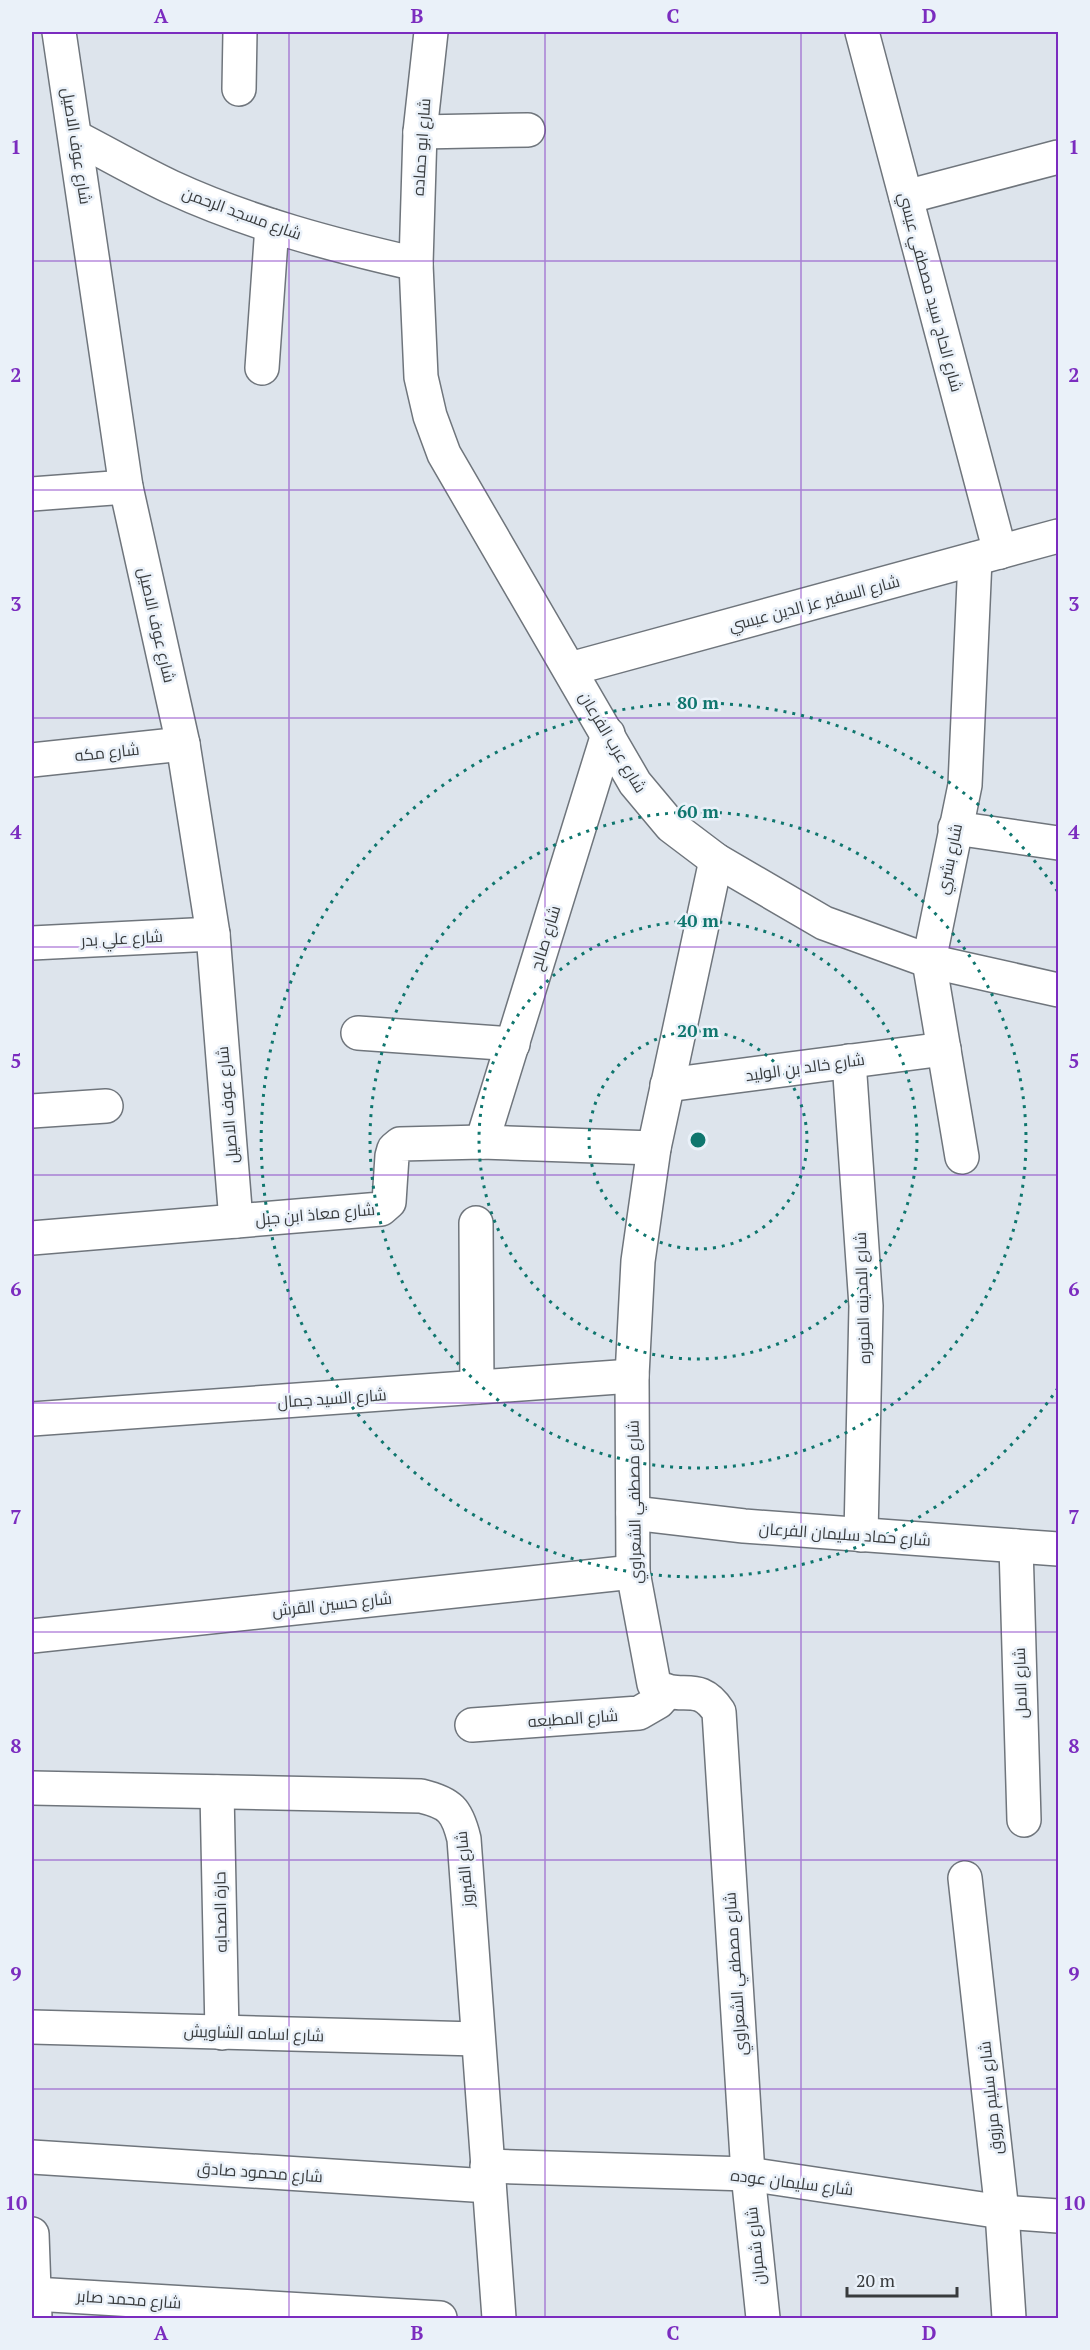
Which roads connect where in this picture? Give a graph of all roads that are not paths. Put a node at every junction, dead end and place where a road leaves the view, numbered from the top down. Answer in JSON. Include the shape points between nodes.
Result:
{"nodes":[{"id":1,"x":60,"y":32,"type":"edge"},
{"id":2,"x":240,"y":32,"type":"edge"},
{"id":3,"x":431,"y":32,"type":"edge"},
{"id":4,"x":862,"y":32,"type":"edge"},
{"id":5,"x":238,"y":89,"type":"dead end"},
{"id":6,"x":528,"y":130,"type":"dead end"},
{"id":7,"x":420,"y":132,"type":"junction"},
{"id":8,"x":77,"y":138,"type":"junction"},
{"id":9,"x":1059,"y":157,"type":"edge"},
{"id":10,"x":906,"y":198,"type":"junction"},
{"id":11,"x":272,"y":226,"type":"junction"},
{"id":12,"x":416,"y":264,"type":"junction"},
{"id":13,"x":262,"y":368,"type":"dead end"},
{"id":14,"x":126,"y":487,"type":"junction"},
{"id":15,"x":32,"y":494,"type":"edge"},
{"id":16,"x":1059,"y":536,"type":"edge"},
{"id":17,"x":987,"y":556,"type":"junction"},
{"id":18,"x":570,"y":669,"type":"junction"},
{"id":19,"x":608,"y":734,"type":"junction"},
{"id":20,"x":183,"y":744,"type":"junction"},
{"id":21,"x":32,"y":760,"type":"edge"},
{"id":22,"x":955,"y":828,"type":"junction"},
{"id":23,"x":1059,"y":843,"type":"edge"},
{"id":24,"x":716,"y":860,"type":"junction"},
{"id":25,"x":213,"y":934,"type":"junction"},
{"id":26,"x":32,"y":943,"type":"edge"},
{"id":27,"x":929,"y":960,"type":"junction"},
{"id":28,"x":1059,"y":990,"type":"edge"},
{"id":29,"x":358,"y":1033,"type":"dead end"},
{"id":30,"x":513,"y":1044,"type":"junction"},
{"id":31,"x":944,"y":1049,"type":"junction"},
{"id":32,"x":849,"y":1061,"type":"junction"},
{"id":33,"x":667,"y":1085,"type":"junction"},
{"id":34,"x":106,"y":1106,"type":"dead end"},
{"id":35,"x":32,"y":1111,"type":"edge"},
{"id":36,"x":482,"y":1142,"type":"junction"},
{"id":37,"x":654,"y":1148,"type":"junction"},
{"id":38,"x":962,"y":1157,"type":"dead end"},
{"id":39,"x":236,"y":1221,"type":"junction"},
{"id":40,"x":476,"y":1223,"type":"dead end"},
{"id":41,"x":32,"y":1238,"type":"edge"},
{"id":42,"x":632,"y":1376,"type":"junction"},
{"id":43,"x":477,"y":1387,"type":"junction"},
{"id":44,"x":32,"y":1419,"type":"edge"},
{"id":45,"x":633,"y":1513,"type":"junction"},
{"id":46,"x":861,"y":1535,"type":"junction"},
{"id":47,"x":1016,"y":1546,"type":"junction"},
{"id":48,"x":1059,"y":1549,"type":"edge"},
{"id":49,"x":633,"y":1572,"type":"junction"},
{"id":50,"x":32,"y":1636,"type":"edge"},
{"id":51,"x":666,"y":1693,"type":"junction"},
{"id":52,"x":472,"y":1725,"type":"dead end"},
{"id":53,"x":32,"y":1788,"type":"edge"},
{"id":54,"x":217,"y":1792,"type":"junction"},
{"id":55,"x":1024,"y":1820,"type":"dead end"},
{"id":56,"x":965,"y":1878,"type":"dead end"},
{"id":57,"x":32,"y":2027,"type":"edge"},
{"id":58,"x":222,"y":2033,"type":"junction"},
{"id":59,"x":477,"y":2039,"type":"junction"},
{"id":60,"x":32,"y":2157,"type":"edge"},
{"id":61,"x":748,"y":2174,"type":"junction"},
{"id":62,"x":488,"y":2176,"type":"junction"},
{"id":63,"x":1002,"y":2212,"type":"junction"},
{"id":64,"x":1059,"y":2216,"type":"edge"},
{"id":65,"x":32,"y":2234,"type":"edge"},
{"id":66,"x":34,"y":2288,"type":"edge"},
{"id":67,"x":440,"y":2319,"type":"edge"},
{"id":68,"x":499,"y":2319,"type":"edge"},
{"id":69,"x":763,"y":2319,"type":"edge"},
{"id":70,"x":1009,"y":2319,"type":"edge"}],
"edges":[{"from":1,"to":8,"type":"street","name":"شارع عوف الاصيل"},
{"from":2,"to":5,"type":"street"},
{"from":3,"to":7,"type":"street","name":"شارع ابو حماده"},
{"from":4,"to":10,"type":"street","name":"شارع الحاج سيد مصطفي عيسي"},
{"from":6,"to":7,"type":"street"},
{"from":7,"to":12,"type":"street","name":"شارع ابو حماده"},
{"from":8,"to":11,"type":"street","name":"شارع مسجد الرحمن","via":[[172,187]]},
{"from":8,"to":14,"type":"street","name":"شارع عوف الاصيل"},
{"from":9,"to":10,"type":"street"},
{"from":10,"to":17,"type":"street","name":"شارع الحاج سيد مصطفي عيسي"},
{"from":11,"to":12,"type":"street","name":"شارع مسجد الرحمن"},
{"from":11,"to":13,"type":"street"},
{"from":12,"to":18,"type":"street","name":"شارع عرب الفرعان","via":[[421,377],[444,454]]},
{"from":14,"to":15,"type":"street"},
{"from":14,"to":20,"type":"street","name":"شارع عوف الاصيل"},
{"from":16,"to":17,"type":"street","name":"شارع السفير عز الدين عيسي"},
{"from":17,"to":18,"type":"street","name":"شارع السفير عز الدين عيسي"},
{"from":17,"to":22,"type":"street","name":"شارع بشري","via":[[965,785]]},
{"from":18,"to":19,"type":"street","name":"شارع عرب الفرعان"},
{"from":19,"to":24,"type":"street","name":"شارع عرب الفرعان","via":[[635,783],[671,826]]},
{"from":19,"to":30,"type":"street","name":"شارع صالح"},
{"from":20,"to":21,"type":"street","name":"شارع مكه"},
{"from":20,"to":25,"type":"street","name":"شارع عوف الاصيل"},
{"from":22,"to":23,"type":"street"},
{"from":22,"to":27,"type":"street","name":"شارع بشري"},
{"from":24,"to":27,"type":"street","name":"شارع عرب الفرعان","via":[[824,922]]},
{"from":24,"to":33,"type":"street","name":"شارع مصطفي الشعراوي"},
{"from":25,"to":26,"type":"street","name":"شارع علي بدر"},
{"from":25,"to":39,"type":"street","name":"شارع عوف الاصيل"},
{"from":27,"to":28,"type":"street","name":"شارع عرب الفرعان"},
{"from":27,"to":31,"type":"street","name":"شارع بشري"},
{"from":29,"to":30,"type":"street"},
{"from":30,"to":36,"type":"street","name":"شارع صالح"},
{"from":31,"to":32,"type":"street","name":"شارع خالد بن الوليد"},
{"from":31,"to":38,"type":"street","name":"شارع بشري"},
{"from":32,"to":33,"type":"street","name":"شارع خالد بن الوليد"},
{"from":32,"to":46,"type":"street","name":"شارع المدينه المنوره","via":[[866,1306]]},
{"from":33,"to":37,"type":"street","name":"شارع مصطفي الشعراوي"},
{"from":34,"to":35,"type":"street"},
{"from":36,"to":37,"type":"street","name":"شارع معاذ ابن جبل"},
{"from":36,"to":39,"type":"street","name":"شارع معاذ ابن جبل","via":[[400,1144],[392,1156],[389,1202],[381,1209]]},
{"from":37,"to":42,"type":"street","name":"شارع مصطفي الشعراوي","via":[[638,1261]]},
{"from":39,"to":41,"type":"street","name":"شارع معاذ ابن جبل"},
{"from":40,"to":43,"type":"street"},
{"from":42,"to":43,"type":"street","name":"شارع السيد جمال"},
{"from":42,"to":45,"type":"street","name":"شارع مصطفي الشعراوي"},
{"from":43,"to":44,"type":"street","name":"شارع السيد جمال"},
{"from":45,"to":46,"type":"street","name":"شارع حماد سليمان الفرعان"},
{"from":45,"to":49,"type":"street","name":"شارع مصطفي الشعراوي"},
{"from":46,"to":47,"type":"street","name":"شارع حماد سليمان الفرعان"},
{"from":47,"to":48,"type":"street","name":"شارع حماد سليمان الفرعان"},
{"from":47,"to":55,"type":"street","name":"شارع الامل"},
{"from":49,"to":50,"type":"street","name":"شارع حسين القرش"},
{"from":49,"to":51,"type":"street","name":"شارع مصطفي الشعراوي","via":[[650,1671],[654,1684]]},
{"from":51,"to":52,"type":"street","name":"شارع المطبعه","via":[[639,1713]]},
{"from":51,"to":61,"type":"street","name":"شارع مصطفي الشعراوي","via":[[697,1693],[711,1699],[719,1712]]},
{"from":53,"to":54,"type":"street","name":"شارع الفيروز"},
{"from":54,"to":58,"type":"street","name":"حارة الصحابه"},
{"from":54,"to":59,"type":"street","name":"شارع الفيروز","via":[[421,1796],[443,1802],[459,1817],[464,1839]]},
{"from":56,"to":63,"type":"street","name":"شارع سليم مرزوق"},
{"from":57,"to":58,"type":"street","name":"شارع اسامه الشاويش"},
{"from":58,"to":59,"type":"street","name":"شارع اسامه الشاويش"},
{"from":59,"to":62,"type":"street","name":"شارع الفيروز"},
{"from":60,"to":62,"type":"street","name":"شارع محمود صادق"},
{"from":61,"to":62,"type":"street","name":"شارع سليمان عوده"},
{"from":61,"to":63,"type":"street","name":"شارع سليمان عوده"},
{"from":61,"to":69,"type":"street","name":"شارع شمران"},
{"from":62,"to":68,"type":"street","name":"شارع الفيروز"},
{"from":63,"to":64,"type":"street","name":"شارع سليمان عوده"},
{"from":63,"to":70,"type":"street","name":"شارع سليم مرزوق"},
{"from":65,"to":66,"type":"street"},
{"from":66,"to":67,"type":"street","name":"شارع محمد صابر"}]}
